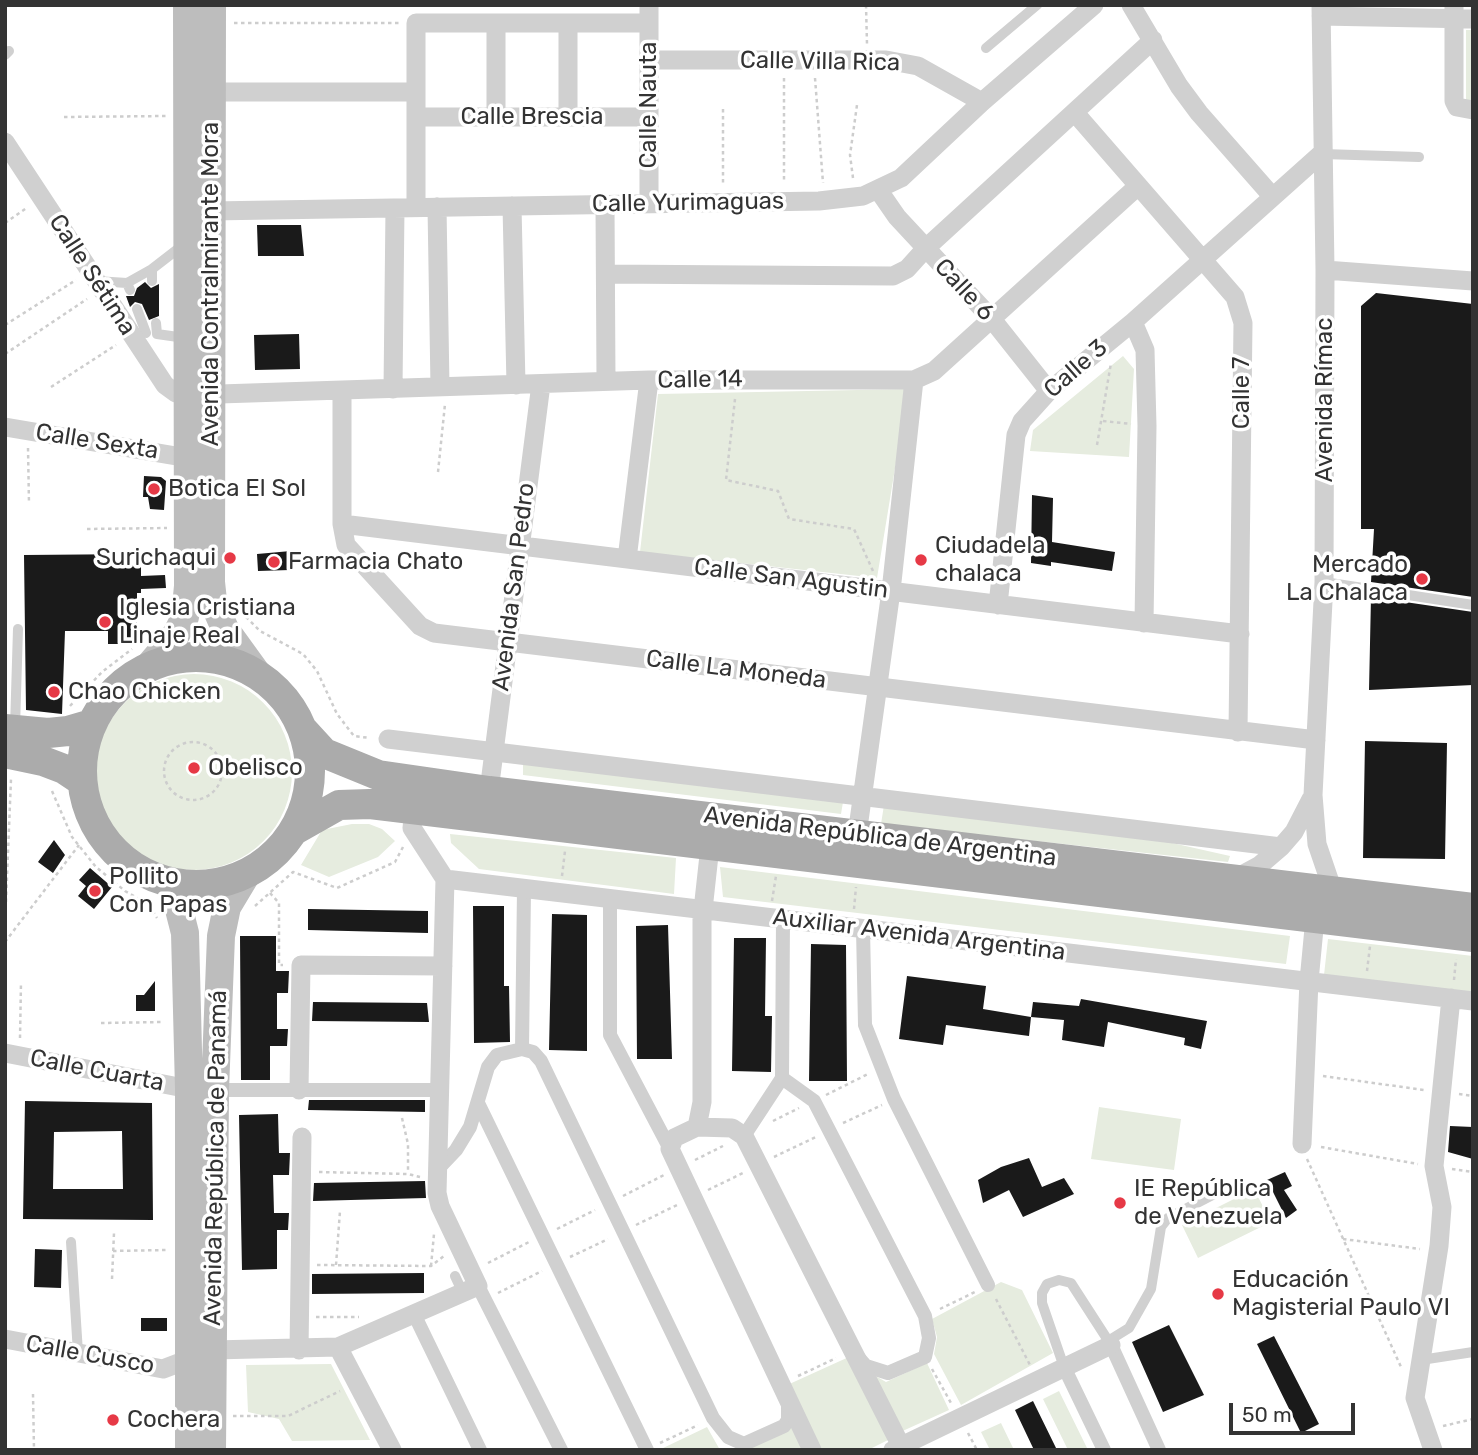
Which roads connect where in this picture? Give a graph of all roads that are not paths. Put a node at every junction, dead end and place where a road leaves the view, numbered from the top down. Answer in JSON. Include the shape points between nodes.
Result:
{"nodes":[{"id":1,"x":187,"y":5,"type":"edge"},
{"id":2,"x":1037,"y":5,"type":"edge"},
{"id":3,"x":1094,"y":5,"type":"edge"},
{"id":4,"x":1131,"y":5,"type":"edge"},
{"id":5,"x":1321,"y":10,"type":"edge"},
{"id":6,"x":212,"y":14,"type":"edge"},
{"id":7,"x":649,"y":14,"type":"edge"},
{"id":8,"x":1460,"y":14,"type":"edge"},
{"id":9,"x":496,"y":23,"type":"junction"},
{"id":10,"x":568,"y":23,"type":"junction"},
{"id":11,"x":1153,"y":40,"type":"junction"},
{"id":12,"x":986,"y":48,"type":"dead end"},
{"id":13,"x":649,"y":60,"type":"junction"},
{"id":14,"x":212,"y":92,"type":"junction"},
{"id":15,"x":416,"y":92,"type":"junction"},
{"id":16,"x":982,"y":102,"type":"junction"},
{"id":17,"x":1473,"y":110,"type":"edge"},
{"id":18,"x":1076,"y":114,"type":"junction"},
{"id":19,"x":416,"y":117,"type":"junction"},
{"id":20,"x":496,"y":117,"type":"junction"},
{"id":21,"x":568,"y":117,"type":"junction"},
{"id":22,"x":649,"y":117,"type":"junction"},
{"id":23,"x":5,"y":142,"type":"edge"},
{"id":24,"x":1322,"y":153,"type":"junction"},
{"id":25,"x":1419,"y":157,"type":"dead end"},
{"id":26,"x":1138,"y":186,"type":"junction"},
{"id":27,"x":879,"y":191,"type":"junction"},
{"id":28,"x":1272,"y":196,"type":"junction"},
{"id":29,"x":649,"y":204,"type":"junction"},
{"id":30,"x":605,"y":205,"type":"junction"},
{"id":31,"x":512,"y":206,"type":"junction"},
{"id":32,"x":416,"y":207,"type":"junction"},
{"id":33,"x":437,"y":207,"type":"junction"},
{"id":34,"x":396,"y":208,"type":"junction"},
{"id":35,"x":211,"y":211,"type":"junction"},
{"id":36,"x":188,"y":241,"type":"junction"},
{"id":37,"x":926,"y":248,"type":"junction"},
{"id":38,"x":1202,"y":259,"type":"junction"},
{"id":39,"x":152,"y":269,"type":"junction"},
{"id":40,"x":1325,"y":270,"type":"junction"},
{"id":41,"x":606,"y":274,"type":"junction"},
{"id":42,"x":95,"y":281,"type":"junction"},
{"id":43,"x":152,"y":281,"type":"dead end"},
{"id":44,"x":1473,"y":281,"type":"edge"},
{"id":45,"x":137,"y":309,"type":"dead end"},
{"id":46,"x":991,"y":318,"type":"junction"},
{"id":47,"x":1133,"y":322,"type":"junction"},
{"id":48,"x":145,"y":333,"type":"junction"},
{"id":49,"x":189,"y":339,"type":"junction"},
{"id":50,"x":649,"y":380,"type":"junction"},
{"id":51,"x":914,"y":380,"type":"junction"},
{"id":52,"x":606,"y":382,"type":"junction"},
{"id":53,"x":541,"y":384,"type":"junction"},
{"id":54,"x":516,"y":385,"type":"junction"},
{"id":55,"x":444,"y":387,"type":"junction"},
{"id":56,"x":393,"y":389,"type":"junction"},
{"id":57,"x":342,"y":391,"type":"junction"},
{"id":58,"x":1049,"y":391,"type":"junction"},
{"id":59,"x":200,"y":395,"type":"junction"},
{"id":60,"x":5,"y":427,"type":"edge"},
{"id":61,"x":188,"y":458,"type":"junction"},
{"id":62,"x":342,"y":524,"type":"junction"},
{"id":63,"x":519,"y":548,"type":"junction"},
{"id":64,"x":626,"y":559,"type":"junction"},
{"id":65,"x":1324,"y":582,"type":"junction"},
{"id":66,"x":886,"y":590,"type":"junction"},
{"id":67,"x":998,"y":605,"type":"junction"},
{"id":68,"x":1473,"y":605,"type":"edge"},
{"id":69,"x":1144,"y":623,"type":"junction"},
{"id":70,"x":18,"y":629,"type":"dead end"},
{"id":71,"x":1240,"y":634,"type":"junction"},
{"id":72,"x":507,"y":640,"type":"junction"},
{"id":73,"x":144,"y":656,"type":"junction"},
{"id":74,"x":259,"y":676,"type":"junction"},
{"id":75,"x":876,"y":687,"type":"junction"},
{"id":76,"x":81,"y":715,"type":"junction"},
{"id":77,"x":302,"y":729,"type":"junction"},
{"id":78,"x":1238,"y":732,"type":"junction"},
{"id":79,"x":388,"y":739,"type":"road end"},
{"id":80,"x":1316,"y":740,"type":"junction"},
{"id":81,"x":9,"y":742,"type":"edge"},
{"id":82,"x":493,"y":754,"type":"junction"},
{"id":83,"x":82,"y":781,"type":"junction"},
{"id":84,"x":489,"y":791,"type":"junction"},
{"id":85,"x":1313,"y":795,"type":"junction"},
{"id":86,"x":861,"y":797,"type":"junction"},
{"id":87,"x":413,"y":818,"type":"junction"},
{"id":88,"x":293,"y":831,"type":"junction"},
{"id":89,"x":710,"y":846,"type":"junction"},
{"id":90,"x":1281,"y":848,"type":"junction"},
{"id":91,"x":858,"y":849,"type":"junction"},
{"id":92,"x":248,"y":872,"type":"junction"},
{"id":93,"x":1236,"y":878,"type":"junction"},
{"id":94,"x":445,"y":879,"type":"junction"},
{"id":95,"x":172,"y":882,"type":"junction"},
{"id":96,"x":524,"y":889,"type":"junction"},
{"id":97,"x":1333,"y":891,"type":"junction"},
{"id":98,"x":610,"y":900,"type":"junction"},
{"id":99,"x":1473,"y":908,"type":"edge"},
{"id":100,"x":703,"y":910,"type":"junction"},
{"id":101,"x":776,"y":918,"type":"junction"},
{"id":102,"x":1315,"y":918,"type":"junction"},
{"id":103,"x":863,"y":929,"type":"junction"},
{"id":104,"x":1466,"y":936,"type":"edge"},
{"id":105,"x":443,"y":966,"type":"junction"},
{"id":106,"x":1309,"y":981,"type":"junction"},
{"id":107,"x":1451,"y":998,"type":"junction"},
{"id":108,"x":1473,"y":1001,"type":"edge"},
{"id":109,"x":522,"y":1049,"type":"junction"},
{"id":110,"x":13,"y":1054,"type":"edge"},
{"id":111,"x":782,"y":1078,"type":"junction"},
{"id":112,"x":202,"y":1089,"type":"junction"},
{"id":113,"x":299,"y":1090,"type":"junction"},
{"id":114,"x":440,"y":1090,"type":"junction"},
{"id":115,"x":478,"y":1103,"type":"junction"},
{"id":116,"x":697,"y":1127,"type":"junction"},
{"id":117,"x":744,"y":1136,"type":"junction"},
{"id":118,"x":302,"y":1137,"type":"dead end"},
{"id":119,"x":1302,"y":1144,"type":"road end"},
{"id":120,"x":670,"y":1149,"type":"junction"},
{"id":121,"x":437,"y":1176,"type":"junction"},
{"id":122,"x":1226,"y":1188,"type":"dead end"},
{"id":123,"x":71,"y":1242,"type":"dead end"},
{"id":124,"x":465,"y":1285,"type":"junction"},
{"id":125,"x":988,"y":1285,"type":"road end"},
{"id":126,"x":415,"y":1316,"type":"junction"},
{"id":127,"x":5,"y":1339,"type":"edge"},
{"id":128,"x":1109,"y":1343,"type":"junction"},
{"id":129,"x":338,"y":1347,"type":"junction"},
{"id":130,"x":299,"y":1350,"type":"junction"},
{"id":131,"x":852,"y":1350,"type":"junction"},
{"id":132,"x":1473,"y":1352,"type":"edge"},
{"id":133,"x":78,"y":1353,"type":"junction"},
{"id":134,"x":201,"y":1355,"type":"junction"},
{"id":135,"x":1421,"y":1360,"type":"junction"},
{"id":136,"x":1064,"y":1367,"type":"junction"},
{"id":137,"x":784,"y":1393,"type":"junction"},
{"id":138,"x":379,"y":1423,"type":"junction"},
{"id":139,"x":897,"y":1448,"type":"edge"},
{"id":140,"x":647,"y":1449,"type":"edge"},
{"id":141,"x":189,"y":1450,"type":"edge"},
{"id":142,"x":212,"y":1450,"type":"edge"},
{"id":143,"x":380,"y":1450,"type":"edge"},
{"id":144,"x":393,"y":1450,"type":"edge"},
{"id":145,"x":480,"y":1450,"type":"edge"},
{"id":146,"x":561,"y":1450,"type":"edge"},
{"id":147,"x":813,"y":1450,"type":"edge"},
{"id":148,"x":1104,"y":1450,"type":"edge"},
{"id":149,"x":1159,"y":1450,"type":"edge"},
{"id":150,"x":1433,"y":1450,"type":"edge"}],
"edges":[{"from":1,"to":36,"type":"main road","name":"Avenida Contralmirante Mora"},
{"from":2,"to":12,"type":"lane"},
{"from":3,"to":16,"type":"street","name":"Calle Yurimaguas"},
{"from":4,"to":11,"type":"street"},
{"from":5,"to":8,"type":"street"},
{"from":5,"to":24,"type":"street","name":"Avenida Rímac"},
{"from":6,"to":14,"type":"main road","name":"Avenida Contralmirante Mora"},
{"from":7,"to":10,"type":"street"},
{"from":7,"to":13,"type":"street","name":"Calle Nauta"},
{"from":8,"to":17,"type":"street","via":[[1454,101],[1457,107]]},
{"from":9,"to":10,"type":"street"},
{"from":9,"to":15,"type":"street","via":[[416,23]]},
{"from":9,"to":20,"type":"street"},
{"from":10,"to":21,"type":"street"},
{"from":11,"to":18,"type":"street"},
{"from":11,"to":28,"type":"street","via":[[1199,113]]},
{"from":13,"to":16,"type":"street","name":"Calle Villa Rica","via":[[867,60],[918,65]]},
{"from":13,"to":22,"type":"street","name":"Calle Nauta"},
{"from":14,"to":15,"type":"street"},
{"from":14,"to":35,"type":"main road","name":"Avenida Contralmirante Mora"},
{"from":15,"to":19,"type":"street"},
{"from":16,"to":27,"type":"street","name":"Calle Yurimaguas","via":[[901,178]]},
{"from":18,"to":26,"type":"street","name":"Calle 7"},
{"from":18,"to":37,"type":"street"},
{"from":19,"to":20,"type":"street","name":"Calle Brescia"},
{"from":19,"to":32,"type":"street"},
{"from":20,"to":21,"type":"street","name":"Calle Brescia"},
{"from":21,"to":22,"type":"street","name":"Calle Brescia"},
{"from":22,"to":29,"type":"street","name":"Calle Nauta"},
{"from":23,"to":42,"type":"street","name":"Calle Sétima"},
{"from":24,"to":25,"type":"lane"},
{"from":24,"to":28,"type":"street","name":"Calle 3"},
{"from":24,"to":40,"type":"street","name":"Avenida Rímac"},
{"from":26,"to":38,"type":"street","name":"Calle 7"},
{"from":26,"to":46,"type":"street"},
{"from":27,"to":29,"type":"street","name":"Calle Yurimaguas","via":[[826,200]]},
{"from":27,"to":37,"type":"street","name":"Calle 6"},
{"from":28,"to":38,"type":"street","name":"Calle 3"},
{"from":29,"to":30,"type":"street","name":"Calle Yurimaguas"},
{"from":30,"to":31,"type":"street","name":"Calle Yurimaguas"},
{"from":30,"to":41,"type":"street"},
{"from":31,"to":33,"type":"street","name":"Calle Yurimaguas"},
{"from":31,"to":54,"type":"street"},
{"from":32,"to":33,"type":"street","name":"Calle Yurimaguas"},
{"from":32,"to":34,"type":"street","name":"Calle Yurimaguas"},
{"from":33,"to":55,"type":"street"},
{"from":34,"to":35,"type":"street","name":"Calle Yurimaguas"},
{"from":34,"to":56,"type":"street"},
{"from":35,"to":59,"type":"main road","name":"Avenida Contralmirante Mora"},
{"from":36,"to":39,"type":"lane"},
{"from":36,"to":49,"type":"main road","name":"Avenida Contralmirante Mora"},
{"from":37,"to":41,"type":"street","via":[[907,270],[893,276]]},
{"from":37,"to":46,"type":"street","name":"Calle 6"},
{"from":38,"to":47,"type":"street","name":"Calle 3"},
{"from":38,"to":71,"type":"street","name":"Calle 7","via":[[1235,297],[1242,323]]},
{"from":39,"to":42,"type":"lane","via":[[129,286]]},
{"from":39,"to":43,"type":"lane"},
{"from":40,"to":44,"type":"street"},
{"from":40,"to":65,"type":"street","name":"Avenida Rímac"},
{"from":41,"to":52,"type":"street"},
{"from":42,"to":48,"type":"street","name":"Calle Sétima"},
{"from":45,"to":48,"type":"lane"},
{"from":46,"to":51,"type":"street","via":[[934,370]]},
{"from":46,"to":58,"type":"street","name":"Calle 6"},
{"from":47,"to":58,"type":"street","name":"Calle 3"},
{"from":47,"to":69,"type":"street","via":[[1145,350]]},
{"from":48,"to":49,"type":"lane"},
{"from":48,"to":59,"type":"street","name":"Calle Sétima","via":[[165,385],[176,393]]},
{"from":49,"to":59,"type":"main road","name":"Avenida Contralmirante Mora"},
{"from":50,"to":51,"type":"street","name":"Calle 14"},
{"from":50,"to":52,"type":"street","name":"Calle 14"},
{"from":50,"to":64,"type":"street"},
{"from":51,"to":66,"type":"street"},
{"from":52,"to":53,"type":"street","name":"Calle 14"},
{"from":53,"to":54,"type":"street","name":"Calle 14"},
{"from":53,"to":63,"type":"street","name":"Avenida San Pedro"},
{"from":54,"to":55,"type":"street","name":"Calle 14"},
{"from":55,"to":56,"type":"street","name":"Calle 14"},
{"from":56,"to":57,"type":"street","name":"Calle 14"},
{"from":57,"to":59,"type":"street","name":"Calle 14"},
{"from":57,"to":62,"type":"street","name":"Calle La Moneda"},
{"from":58,"to":67,"type":"street","name":"Calle 3","via":[[1022,421],[1016,435]]},
{"from":59,"to":61,"type":"main road","name":"Avenida Contralmirante Mora"},
{"from":59,"to":74,"type":"main road","name":"Avenida Contralmirante Mora","via":[[211,582],[225,629]]},
{"from":60,"to":61,"type":"street","name":"Calle Sexta"},
{"from":61,"to":73,"type":"main road","name":"Avenida Contralmirante Mora","via":[[185,617],[167,648]]},
{"from":62,"to":63,"type":"street","name":"Calle San Agustin"},
{"from":62,"to":72,"type":"street","name":"Calle La Moneda","via":[[354,558],[420,626],[451,637]]},
{"from":63,"to":64,"type":"street","name":"Calle San Agustin"},
{"from":63,"to":72,"type":"street","name":"Avenida San Pedro"},
{"from":64,"to":66,"type":"street","name":"Calle San Agustin"},
{"from":65,"to":68,"type":"lane"},
{"from":65,"to":80,"type":"street","name":"Avenida Rímac"},
{"from":66,"to":67,"type":"street","name":"Calle San Agustin"},
{"from":66,"to":75,"type":"street"},
{"from":67,"to":69,"type":"street","name":"Calle San Agustin"},
{"from":69,"to":71,"type":"street","name":"Calle San Agustin"},
{"from":70,"to":81,"type":"lane"},
{"from":71,"to":78,"type":"street","name":"Calle 7"},
{"from":72,"to":75,"type":"street","name":"Calle La Moneda"},
{"from":72,"to":82,"type":"street","name":"Avenida San Pedro"},
{"from":73,"to":74,"type":"main road","via":[[166,661],[205,657]]},
{"from":73,"to":76,"type":"main road","via":[[106,700]]},
{"from":74,"to":77,"type":"main road","via":[[291,708]]},
{"from":75,"to":78,"type":"street","name":"Calle La Moneda"},
{"from":75,"to":86,"type":"street"},
{"from":76,"to":81,"type":"main road","via":[[48,733]]},
{"from":76,"to":83,"type":"main road"},
{"from":77,"to":84,"type":"main road","name":"Avenida República de Argentina","via":[[324,753],[378,775]]},
{"from":77,"to":88,"type":"main road","via":[[310,781],[305,807]]},
{"from":78,"to":80,"type":"street","name":"Calle La Moneda"},
{"from":79,"to":82,"type":"street"},
{"from":80,"to":85,"type":"street","name":"Avenida Rímac"},
{"from":81,"to":83,"type":"main road"},
{"from":82,"to":84,"type":"street","name":"Avenida San Pedro"},
{"from":82,"to":86,"type":"street"},
{"from":83,"to":95,"type":"main road","via":[[88,809],[120,856],[145,873]]},
{"from":84,"to":91,"type":"main road","name":"Avenida República de Argentina"},
{"from":85,"to":90,"type":"street","name":"Avenida Rímac"},
{"from":85,"to":97,"type":"street","name":"Avenida Rímac","via":[[1317,844]]},
{"from":86,"to":90,"type":"street"},
{"from":86,"to":91,"type":"street"},
{"from":87,"to":88,"type":"main road","name":"Avenida República de Argentina","via":[[370,804],[339,805]]},
{"from":87,"to":89,"type":"main road","name":"Avenida República de Argentina","via":[[568,829]]},
{"from":87,"to":94,"type":"street"},
{"from":88,"to":92,"type":"main road","via":[[266,862]]},
{"from":89,"to":91,"type":"main road","name":"Avenida República de Argentina","via":[[779,854]]},
{"from":89,"to":100,"type":"street"},
{"from":90,"to":93,"type":"street","name":"Avenida Rímac"},
{"from":91,"to":93,"type":"main road","name":"Avenida República de Argentina"},
{"from":91,"to":102,"type":"main road","name":"Avenida República de Argentina"},
{"from":92,"to":95,"type":"main road","via":[[211,884]]},
{"from":92,"to":112,"type":"main road","name":"Avenida República de Panamá","via":[[227,907]]},
{"from":93,"to":97,"type":"main road","name":"Avenida República de Argentina"},
{"from":94,"to":96,"type":"street","name":"Auxiliar Avenida Argentina"},
{"from":94,"to":105,"type":"street"},
{"from":95,"to":112,"type":"main road","name":"Avenida República de Panamá","via":[[185,933],[187,1022]]},
{"from":96,"to":98,"type":"street","name":"Auxiliar Avenida Argentina"},
{"from":96,"to":109,"type":"street"},
{"from":97,"to":99,"type":"main road","name":"Avenida República de Argentina"},
{"from":98,"to":100,"type":"street","name":"Auxiliar Avenida Argentina"},
{"from":98,"to":120,"type":"street","via":[[610,1035]]},
{"from":100,"to":101,"type":"street","name":"Auxiliar Avenida Argentina"},
{"from":100,"to":116,"type":"street","via":[[702,1102]]},
{"from":101,"to":103,"type":"street","name":"Auxiliar Avenida Argentina"},
{"from":101,"to":111,"type":"street"},
{"from":102,"to":104,"type":"main road","name":"Avenida República de Argentina"},
{"from":102,"to":106,"type":"street"},
{"from":103,"to":106,"type":"street","name":"Auxiliar Avenida Argentina"},
{"from":103,"to":125,"type":"street","via":[[864,1025],[894,1098]]},
{"from":105,"to":113,"type":"street","via":[[301,965]]},
{"from":105,"to":114,"type":"street"},
{"from":106,"to":107,"type":"street","name":"Auxiliar Avenida Argentina"},
{"from":106,"to":119,"type":"street"},
{"from":107,"to":108,"type":"street","name":"Auxiliar Avenida Argentina"},
{"from":107,"to":135,"type":"street","via":[[1434,1166],[1442,1208]]},
{"from":109,"to":115,"type":"street","via":[[497,1055],[488,1067]]},
{"from":109,"to":137,"type":"street","via":[[541,1061],[713,1418],[728,1437],[744,1444],[784,1426],[788,1420]]},
{"from":110,"to":112,"type":"street","name":"Calle Cuarta"},
{"from":111,"to":117,"type":"street"},
{"from":111,"to":131,"type":"street","via":[[814,1101],[925,1316],[929,1338],[925,1357],[888,1373],[866,1366]]},
{"from":112,"to":113,"type":"street"},
{"from":112,"to":134,"type":"main road","name":"Avenida República de Panamá"},
{"from":112,"to":134,"type":"main road","name":"Avenida República de Panamá","via":[[188,1250]]},
{"from":113,"to":114,"type":"street"},
{"from":114,"to":121,"type":"street"},
{"from":115,"to":121,"type":"street","via":[[470,1127]]},
{"from":115,"to":140,"type":"street"},
{"from":116,"to":117,"type":"street","via":[[717,1125]]},
{"from":116,"to":120,"type":"street","via":[[674,1138]]},
{"from":117,"to":131,"type":"street"},
{"from":118,"to":130,"type":"street"},
{"from":120,"to":137,"type":"street"},
{"from":121,"to":124,"type":"street","via":[[440,1206],[458,1245]]},
{"from":122,"to":128,"type":"lane","via":[[1168,1218],[1161,1227],[1151,1289],[1129,1328]]},
{"from":123,"to":133,"type":"lane"},
{"from":124,"to":126,"type":"street","name":"Calle Cusco"},
{"from":124,"to":146,"type":"street"},
{"from":126,"to":129,"type":"street","name":"Calle Cusco"},
{"from":126,"to":145,"type":"street"},
{"from":127,"to":133,"type":"street","name":"Calle Cusco"},
{"from":128,"to":136,"type":"street"},
{"from":128,"to":136,"type":"lane","via":[[1071,1283],[1059,1280],[1048,1284],[1042,1303]]},
{"from":128,"to":149,"type":"street"},
{"from":129,"to":130,"type":"street","name":"Calle Cusco"},
{"from":129,"to":138,"type":"street"},
{"from":130,"to":134,"type":"street","name":"Calle Cusco"},
{"from":131,"to":139,"type":"street"},
{"from":132,"to":135,"type":"lane"},
{"from":133,"to":134,"type":"street","name":"Calle Cusco","via":[[158,1369]]},
{"from":134,"to":141,"type":"main road","name":"Avenida República de Panamá"},
{"from":134,"to":142,"type":"main road","name":"Avenida República de Panamá","via":[[212,1416]]},
{"from":135,"to":150,"type":"street","via":[[1415,1398]]},
{"from":136,"to":139,"type":"street"},
{"from":136,"to":148,"type":"street"},
{"from":137,"to":147,"type":"street"},
{"from":138,"to":143,"type":"street"},
{"from":138,"to":144,"type":"street"}]}
